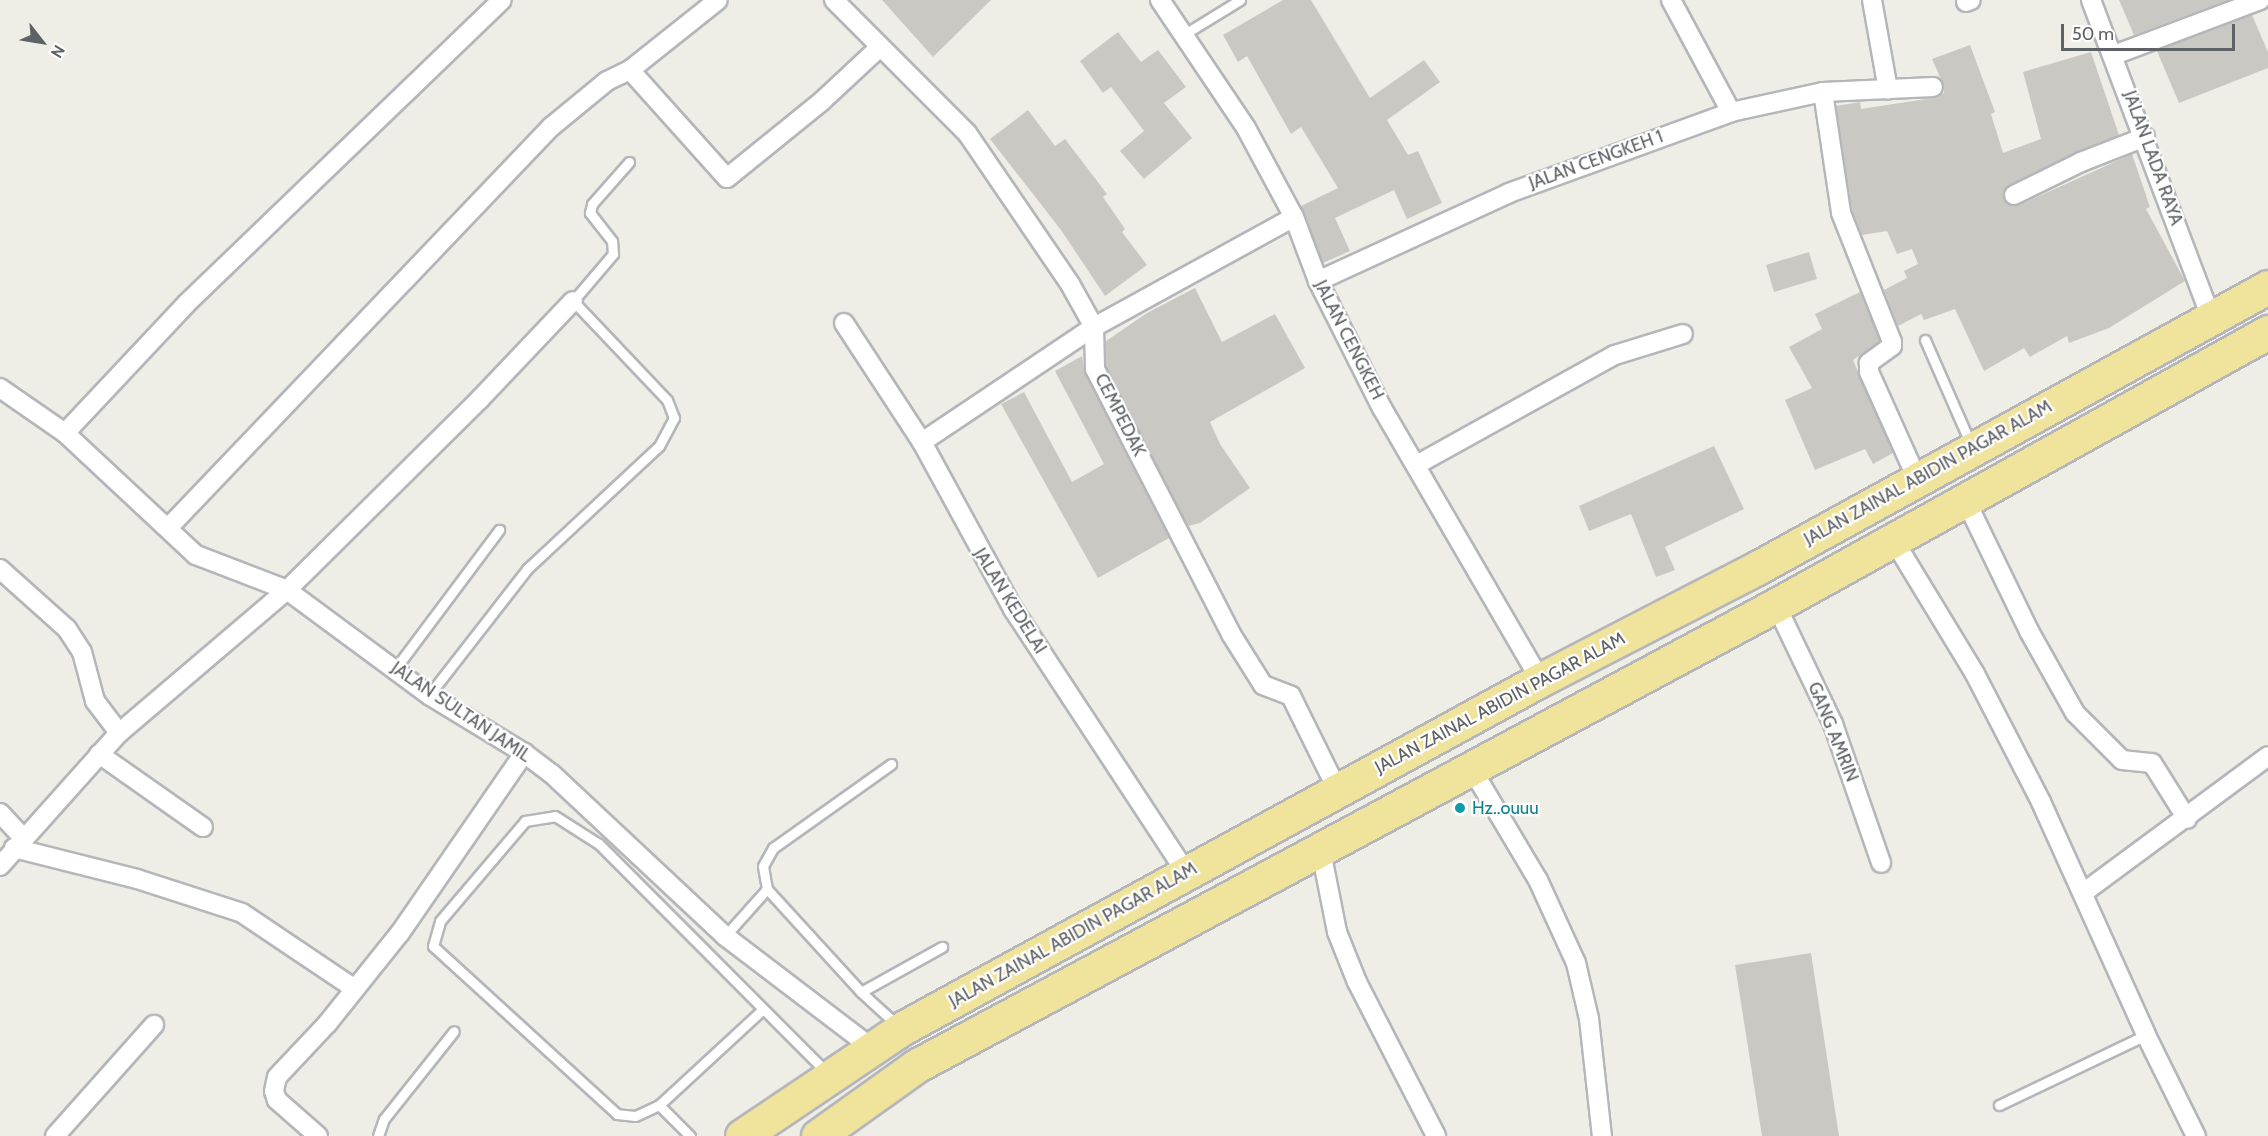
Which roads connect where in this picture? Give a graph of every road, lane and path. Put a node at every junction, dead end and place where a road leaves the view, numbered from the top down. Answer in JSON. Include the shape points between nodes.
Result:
{"nodes":[{"id":1,"x":502,"y":0,"type":"edge"},
{"id":2,"x":718,"y":0,"type":"edge"},
{"id":3,"x":834,"y":0,"type":"edge"},
{"id":4,"x":1160,"y":0,"type":"edge"},
{"id":5,"x":1240,"y":0,"type":"edge"},
{"id":6,"x":1671,"y":0,"type":"edge"},
{"id":7,"x":1872,"y":0,"type":"edge"},
{"id":8,"x":2091,"y":0,"type":"edge"},
{"id":9,"x":2260,"y":0,"type":"edge"},
{"id":10,"x":1183,"y":35,"type":"junction"},
{"id":11,"x":880,"y":47,"type":"junction"},
{"id":12,"x":2115,"y":55,"type":"junction"},
{"id":13,"x":630,"y":70,"type":"junction"},
{"id":14,"x":1934,"y":87,"type":"dead end"},
{"id":15,"x":1888,"y":90,"type":"junction"},
{"id":16,"x":1823,"y":92,"type":"junction"},
{"id":17,"x":1731,"y":112,"type":"junction"},
{"id":18,"x":2145,"y":137,"type":"junction"},
{"id":19,"x":629,"y":162,"type":"dead end"},
{"id":20,"x":2014,"y":195,"type":"dead end"},
{"id":21,"x":1294,"y":217,"type":"junction"},
{"id":22,"x":1318,"y":281,"type":"junction"},
{"id":23,"x":2268,"y":287,"type":"edge"},
{"id":24,"x":573,"y":301,"type":"junction"},
{"id":25,"x":2211,"y":317,"type":"junction"},
{"id":26,"x":844,"y":323,"type":"dead end"},
{"id":27,"x":1094,"y":327,"type":"junction"},
{"id":28,"x":2268,"y":332,"type":"edge"},
{"id":29,"x":1683,"y":334,"type":"dead end"},
{"id":30,"x":1925,"y":340,"type":"dead end"},
{"id":31,"x":0,"y":388,"type":"edge"},
{"id":32,"x":65,"y":433,"type":"junction"},
{"id":33,"x":922,"y":442,"type":"junction"},
{"id":34,"x":1973,"y":449,"type":"junction"},
{"id":35,"x":1418,"y":464,"type":"junction"},
{"id":36,"x":1917,"y":479,"type":"junction"},
{"id":37,"x":1965,"y":499,"type":"junction"},
{"id":38,"x":168,"y":528,"type":"junction"},
{"id":39,"x":499,"y":530,"type":"dead end"},
{"id":40,"x":1893,"y":538,"type":"junction"},
{"id":41,"x":1803,"y":543,"type":"junction"},
{"id":42,"x":1757,"y":568,"type":"junction"},
{"id":43,"x":0,"y":569,"type":"edge"},
{"id":44,"x":1821,"y":580,"type":"junction"},
{"id":45,"x":288,"y":590,"type":"junction"},
{"id":46,"x":1776,"y":605,"type":"junction"},
{"id":47,"x":395,"y":669,"type":"junction"},
{"id":48,"x":1540,"y":680,"type":"junction"},
{"id":49,"x":429,"y":695,"type":"junction"},
{"id":50,"x":119,"y":733,"type":"junction"},
{"id":51,"x":524,"y":753,"type":"junction"},
{"id":52,"x":99,"y":754,"type":"junction"},
{"id":53,"x":2268,"y":756,"type":"edge"},
{"id":54,"x":891,"y":764,"type":"dead end"},
{"id":55,"x":1470,"y":766,"type":"junction"},
{"id":56,"x":1338,"y":791,"type":"junction"},
{"id":57,"x":0,"y":813,"type":"edge"},
{"id":58,"x":2187,"y":819,"type":"junction"},
{"id":59,"x":203,"y":827,"type":"dead end"},
{"id":60,"x":19,"y":843,"type":"junction"},
{"id":61,"x":1320,"y":846,"type":"junction"},
{"id":62,"x":1881,"y":863,"type":"dead end"},
{"id":63,"x":0,"y":866,"type":"edge"},
{"id":64,"x":1186,"y":872,"type":"junction"},
{"id":65,"x":767,"y":890,"type":"junction"},
{"id":66,"x":2083,"y":893,"type":"junction"},
{"id":67,"x":725,"y":936,"type":"junction"},
{"id":68,"x":942,"y":947,"type":"dead end"},
{"id":69,"x":355,"y":989,"type":"junction"},
{"id":70,"x":861,"y":992,"type":"junction"},
{"id":71,"x":762,"y":1010,"type":"junction"},
{"id":72,"x":154,"y":1025,"type":"dead end"},
{"id":73,"x":901,"y":1029,"type":"junction"},
{"id":74,"x":454,"y":1031,"type":"dead end"},
{"id":75,"x":2146,"y":1035,"type":"junction"},
{"id":76,"x":872,"y":1048,"type":"junction"},
{"id":77,"x":830,"y":1076,"type":"junction"},
{"id":78,"x":658,"y":1105,"type":"junction"},
{"id":79,"x":1999,"y":1105,"type":"dead end"},
{"id":80,"x":55,"y":1136,"type":"edge"},
{"id":81,"x":318,"y":1136,"type":"edge"},
{"id":82,"x":378,"y":1136,"type":"edge"},
{"id":83,"x":690,"y":1136,"type":"edge"},
{"id":84,"x":742,"y":1136,"type":"edge"},
{"id":85,"x":818,"y":1136,"type":"edge"},
{"id":86,"x":1436,"y":1136,"type":"edge"},
{"id":87,"x":1602,"y":1136,"type":"edge"},
{"id":88,"x":2196,"y":1136,"type":"edge"}],
"edges":[{"from":1,"to":32,"type":"street","via":[[186,303]]},
{"from":2,"to":13,"type":"street"},
{"from":3,"to":11,"type":"street","name":"CEMPEDAK"},
{"from":4,"to":10,"type":"street","name":"JALAN CENGKEH"},
{"from":5,"to":10,"type":"lane"},
{"from":6,"to":17,"type":"street"},
{"from":7,"to":15,"type":"street"},
{"from":8,"to":12,"type":"street","name":"JALAN LADA RAYA"},
{"from":9,"to":12,"type":"street"},
{"from":10,"to":21,"type":"street","name":"JALAN CENGKEH","via":[[1246,128]]},
{"from":11,"to":13,"type":"street","via":[[752,161],[727,178]]},
{"from":11,"to":27,"type":"street","name":"CEMPEDAK","via":[[967,133],[1070,284]]},
{"from":12,"to":18,"type":"street","name":"JALAN LADA RAYA"},
{"from":13,"to":38,"type":"street","via":[[607,81],[551,127]]},
{"from":14,"to":15,"type":"street","name":"JALAN CENGKEH 1"},
{"from":15,"to":16,"type":"street","name":"JALAN CENGKEH 1"},
{"from":16,"to":17,"type":"street","name":"JALAN CENGKEH 1"},
{"from":16,"to":36,"type":"street","via":[[1841,213],[1892,342],[1869,363],[1869,372]]},
{"from":17,"to":22,"type":"street","name":"JALAN CENGKEH 1","via":[[1509,193]]},
{"from":18,"to":20,"type":"street","via":[[2081,162]]},
{"from":18,"to":25,"type":"street","name":"JALAN LADA RAYA"},
{"from":19,"to":24,"type":"lane","via":[[592,204],[590,213],[612,241],[613,254]]},
{"from":21,"to":22,"type":"street","name":"JALAN CENGKEH"},
{"from":21,"to":27,"type":"street"},
{"from":22,"to":35,"type":"street","name":"JALAN CENGKEH","via":[[1382,408]]},
{"from":23,"to":25,"type":"highway","name":"JALAN ZAINAL ABIDIN PAGAR ALAM"},
{"from":24,"to":45,"type":"street"},
{"from":24,"to":49,"type":"lane","via":[[667,400],[674,418],[660,446],[527,569]]},
{"from":25,"to":34,"type":"highway","name":"JALAN ZAINAL ABIDIN PAGAR ALAM"},
{"from":26,"to":33,"type":"street","name":"JALAN KEDELAI"},
{"from":27,"to":33,"type":"street"},
{"from":27,"to":56,"type":"street","name":"CEMPEDAK","via":[[1095,369],[1231,634],[1263,685],[1291,696]]},
{"from":28,"to":37,"type":"highway"},
{"from":29,"to":35,"type":"street","via":[[1615,356]]},
{"from":30,"to":34,"type":"lane"},
{"from":31,"to":32,"type":"street","name":"JALAN SULTAN JAMIL"},
{"from":32,"to":38,"type":"street","name":"JALAN SULTAN JAMIL"},
{"from":33,"to":64,"type":"street","name":"JALAN KEDELAI","via":[[1013,609]]},
{"from":34,"to":36,"type":"highway","name":"JALAN ZAINAL ABIDIN PAGAR ALAM"},
{"from":35,"to":48,"type":"street","name":"JALAN CENGKEH"},
{"from":36,"to":41,"type":"highway","name":"JALAN ZAINAL ABIDIN PAGAR ALAM"},
{"from":37,"to":40,"type":"highway"},
{"from":37,"to":58,"type":"street","via":[[2029,631],[2075,713],[2122,760],[2152,763]]},
{"from":38,"to":45,"type":"street","name":"JALAN SULTAN JAMIL","via":[[206,561],[238,569]]},
{"from":39,"to":47,"type":"lane"},
{"from":40,"to":44,"type":"highway"},
{"from":40,"to":66,"type":"street","via":[[1974,674]]},
{"from":41,"to":42,"type":"highway","name":"JALAN ZAINAL ABIDIN PAGAR ALAM"},
{"from":41,"to":44,"type":"highway"},
{"from":42,"to":46,"type":"highway"},
{"from":42,"to":48,"type":"highway","name":"JALAN ZAINAL ABIDIN PAGAR ALAM"},
{"from":43,"to":50,"type":"street","via":[[67,629],[82,652],[95,701]]},
{"from":44,"to":46,"type":"highway"},
{"from":45,"to":47,"type":"street","name":"JALAN SULTAN JAMIL"},
{"from":45,"to":50,"type":"street"},
{"from":46,"to":55,"type":"highway"},
{"from":46,"to":62,"type":"street","name":"GANG AMRIN","via":[[1833,724]]},
{"from":47,"to":49,"type":"street","name":"JALAN SULTAN JAMIL"},
{"from":48,"to":56,"type":"highway","name":"JALAN ZAINAL ABIDIN PAGAR ALAM"},
{"from":49,"to":51,"type":"street","name":"JALAN SULTAN JAMIL"},
{"from":50,"to":52,"type":"street"},
{"from":51,"to":67,"type":"street","name":"JALAN SULTAN JAMIL","via":[[552,774]]},
{"from":51,"to":69,"type":"street","via":[[400,933]]},
{"from":52,"to":59,"type":"street"},
{"from":52,"to":60,"type":"street"},
{"from":53,"to":58,"type":"street"},
{"from":54,"to":65,"type":"lane","via":[[772,848],[763,866]]},
{"from":55,"to":61,"type":"highway"},
{"from":55,"to":87,"type":"street","via":[[1538,880],[1576,963],[1589,1019]]},
{"from":56,"to":64,"type":"highway","name":"JALAN ZAINAL ABIDIN PAGAR ALAM"},
{"from":57,"to":60,"type":"street"},
{"from":58,"to":66,"type":"street"},
{"from":60,"to":63,"type":"street"},
{"from":60,"to":69,"type":"street","via":[[242,914]]},
{"from":61,"to":85,"type":"highway","via":[[916,1066]]},
{"from":61,"to":86,"type":"street","via":[[1337,932],[1357,982]]},
{"from":64,"to":73,"type":"highway","name":"JALAN ZAINAL ABIDIN PAGAR ALAM"},
{"from":65,"to":67,"type":"lane"},
{"from":65,"to":70,"type":"lane"},
{"from":66,"to":75,"type":"street"},
{"from":67,"to":76,"type":"street","name":"JALAN SULTAN JAMIL"},
{"from":68,"to":70,"type":"lane"},
{"from":69,"to":81,"type":"street","via":[[274,1083],[277,1100]]},
{"from":70,"to":73,"type":"lane"},
{"from":71,"to":77,"type":"lane"},
{"from":71,"to":78,"type":"lane"},
{"from":71,"to":78,"type":"lane","via":[[599,844],[555,816],[525,821],[440,921],[433,946],[617,1114],[635,1116]]},
{"from":72,"to":80,"type":"street"},
{"from":73,"to":76,"type":"highway","name":"JALAN ZAINAL ABIDIN PAGAR ALAM"},
{"from":74,"to":82,"type":"lane","via":[[384,1119]]},
{"from":75,"to":79,"type":"lane"},
{"from":75,"to":88,"type":"street"},
{"from":76,"to":77,"type":"highway","name":"JALAN ZAINAL ABIDIN PAGAR ALAM"},
{"from":77,"to":84,"type":"highway","name":"JALAN ZAINAL ABIDIN PAGAR ALAM"},
{"from":78,"to":83,"type":"lane"}]}
